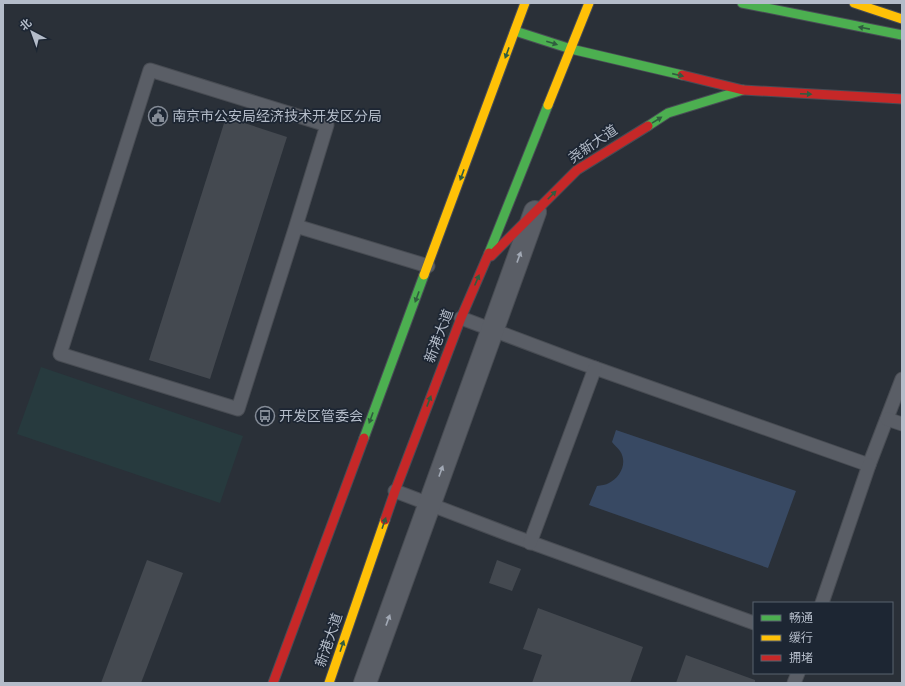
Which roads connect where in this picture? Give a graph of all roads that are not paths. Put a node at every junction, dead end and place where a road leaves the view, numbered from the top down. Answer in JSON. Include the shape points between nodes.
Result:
{"nodes":[{"id":1,"x":525,"y":3,"type":"edge"},
{"id":2,"x":589,"y":3,"type":"edge"},
{"id":3,"x":742,"y":3,"type":"edge"},
{"id":4,"x":854,"y":3,"type":"edge"},
{"id":5,"x":902,"y":19,"type":"edge"},
{"id":6,"x":515,"y":31,"type":"junction"},
{"id":7,"x":902,"y":35,"type":"edge"},
{"id":8,"x":571,"y":49,"type":"junction"},
{"id":9,"x":743,"y":90,"type":"junction"},
{"id":10,"x":902,"y":99,"type":"edge"},
{"id":11,"x":535,"y":212,"type":"junction"},
{"id":12,"x":296,"y":226,"type":"junction"},
{"id":13,"x":484,"y":262,"type":"junction"},
{"id":14,"x":428,"y":266,"type":"junction"},
{"id":15,"x":460,"y":318,"type":"junction"},
{"id":16,"x":493,"y":330,"type":"junction"},
{"id":17,"x":594,"y":368,"type":"junction"},
{"id":18,"x":902,"y":379,"type":"edge"},
{"id":19,"x":887,"y":419,"type":"junction"},
{"id":20,"x":902,"y":424,"type":"edge"},
{"id":21,"x":869,"y":465,"type":"junction"},
{"id":22,"x":396,"y":491,"type":"junction"},
{"id":23,"x":430,"y":504,"type":"junction"},
{"id":24,"x":530,"y":542,"type":"junction"},
{"id":25,"x":822,"y":602,"type":"edge"},
{"id":26,"x":753,"y":624,"type":"edge"},
{"id":27,"x":273,"y":683,"type":"edge"},
{"id":28,"x":329,"y":683,"type":"edge"},
{"id":29,"x":365,"y":683,"type":"edge"}],
"edges":[{"from":1,"to":6,"type":"main road"},
{"from":2,"to":8,"type":"main road","name":"新港大道"},
{"from":7,"to":3,"type":"main road","one_way":true},
{"from":4,"to":5,"type":"main road"},
{"from":6,"to":8,"type":"main road","name":"尧新大道","one_way":true},
{"from":6,"to":14,"type":"main road","one_way":true},
{"from":8,"to":9,"type":"main road","name":"尧新大道","one_way":true},
{"from":8,"to":13,"type":"main road","name":"新港大道"},
{"from":9,"to":10,"type":"main road","name":"尧新大道","one_way":true},
{"from":11,"to":9,"type":"main road","name":"尧新大道","one_way":true,"via":[[578,170],[668,113]]},
{"from":11,"to":13,"type":"main road","name":"尧新大道"},
{"from":16,"to":11,"type":"street","one_way":true},
{"from":12,"to":12,"type":"lane","via":[[328,125],[150,70],[60,354],[238,409]]},
{"from":12,"to":14,"type":"lane"},
{"from":15,"to":13,"type":"main road","name":"新港大道","one_way":true},
{"from":14,"to":27,"type":"main road","one_way":true},
{"from":15,"to":16,"type":"lane"},
{"from":22,"to":15,"type":"main road","name":"新港大道","one_way":true},
{"from":16,"to":17,"type":"lane"},
{"from":23,"to":16,"type":"street","one_way":true},
{"from":17,"to":21,"type":"lane"},
{"from":17,"to":24,"type":"lane"},
{"from":18,"to":19,"type":"lane"},
{"from":19,"to":20,"type":"lane"},
{"from":19,"to":21,"type":"lane"},
{"from":21,"to":25,"type":"lane"},
{"from":22,"to":23,"type":"lane"},
{"from":28,"to":22,"type":"main road","name":"新港大道","one_way":true},
{"from":23,"to":24,"type":"lane"},
{"from":29,"to":23,"type":"street","one_way":true},
{"from":24,"to":26,"type":"lane"}]}
